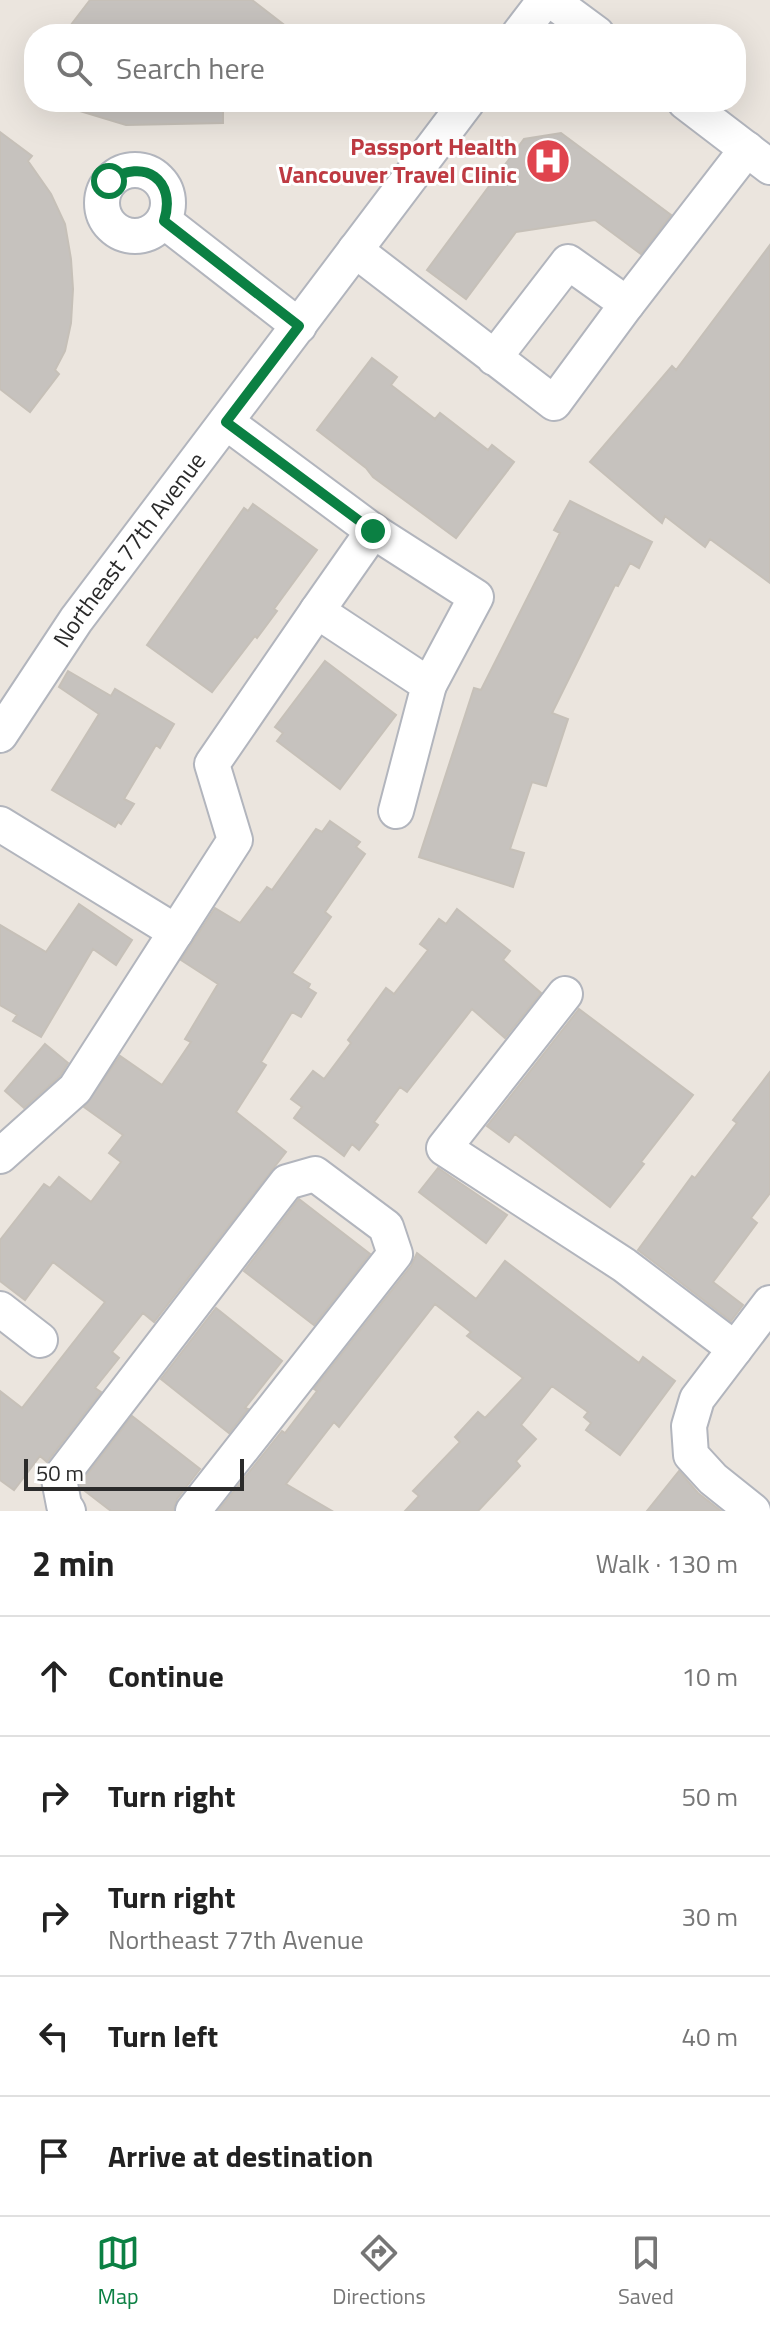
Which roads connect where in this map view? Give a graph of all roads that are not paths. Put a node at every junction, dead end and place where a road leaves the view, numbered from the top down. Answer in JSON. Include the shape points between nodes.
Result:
{"nodes":[{"id":1,"x":545,"y":0,"type":"edge"},
{"id":2,"x":551,"y":0,"type":"edge"},
{"id":3,"x":527,"y":24,"type":"edge"},
{"id":4,"x":583,"y":24,"type":"edge"},
{"id":5,"x":459,"y":112,"type":"edge"},
{"id":6,"x":698,"y":112,"type":"edge"},
{"id":7,"x":758,"y":158,"type":"edge"},
{"id":8,"x":164,"y":221,"type":"dead end"},
{"id":9,"x":355,"y":250,"type":"junction"},
{"id":10,"x":627,"y":304,"type":"junction"},
{"id":11,"x":299,"y":326,"type":"junction"},
{"id":12,"x":494,"y":358,"type":"junction"},
{"id":13,"x":226,"y":422,"type":"junction"},
{"id":14,"x":373,"y":531,"type":"junction"},
{"id":15,"x":317,"y":611,"type":"junction"},
{"id":16,"x":429,"y":685,"type":"junction"},
{"id":17,"x":5,"y":714,"type":"edge"},
{"id":18,"x":396,"y":811,"type":"dead end"},
{"id":19,"x":0,"y":824,"type":"edge"},
{"id":20,"x":176,"y":932,"type":"junction"},
{"id":21,"x":565,"y":994,"type":"dead end"},
{"id":22,"x":0,"y":1156,"type":"edge"},
{"id":23,"x":770,"y":1303,"type":"edge"},
{"id":24,"x":0,"y":1309,"type":"edge"},
{"id":25,"x":40,"y":1340,"type":"dead end"},
{"id":26,"x":735,"y":1349,"type":"junction"},
{"id":27,"x":68,"y":1511,"type":"edge"},
{"id":28,"x":193,"y":1511,"type":"edge"},
{"id":29,"x":753,"y":1511,"type":"edge"}],
"edges":[{"from":1,"to":3,"type":"street"},
{"from":2,"to":4,"type":"street"},
{"from":5,"to":9,"type":"street","name":"Northeast 77th Avenue"},
{"from":6,"to":7,"type":"street"},
{"from":7,"to":10,"type":"street"},
{"from":8,"to":11,"type":"street"},
{"from":9,"to":11,"type":"street","name":"Northeast 77th Avenue"},
{"from":9,"to":12,"type":"street"},
{"from":10,"to":12,"type":"street","via":[[568,262]]},
{"from":10,"to":12,"type":"street","via":[[554,403]]},
{"from":11,"to":13,"type":"street","name":"Northeast 77th Avenue"},
{"from":13,"to":14,"type":"street"},
{"from":13,"to":17,"type":"street","name":"Northeast 77th Avenue"},
{"from":14,"to":15,"type":"street"},
{"from":14,"to":16,"type":"street","via":[[476,597]]},
{"from":15,"to":16,"type":"street"},
{"from":15,"to":20,"type":"street","via":[[212,764],[235,840]]},
{"from":16,"to":18,"type":"street"},
{"from":19,"to":20,"type":"street"},
{"from":20,"to":22,"type":"street","via":[[75,1089]]},
{"from":21,"to":26,"type":"street","via":[[444,1148],[624,1265]]},
{"from":23,"to":26,"type":"street"},
{"from":24,"to":25,"type":"street"},
{"from":26,"to":29,"type":"street","via":[[697,1399],[689,1426],[691,1455]]},
{"from":27,"to":28,"type":"street","via":[[59,1479],[287,1182],[315,1174],[386,1227],[395,1254]]}]}
